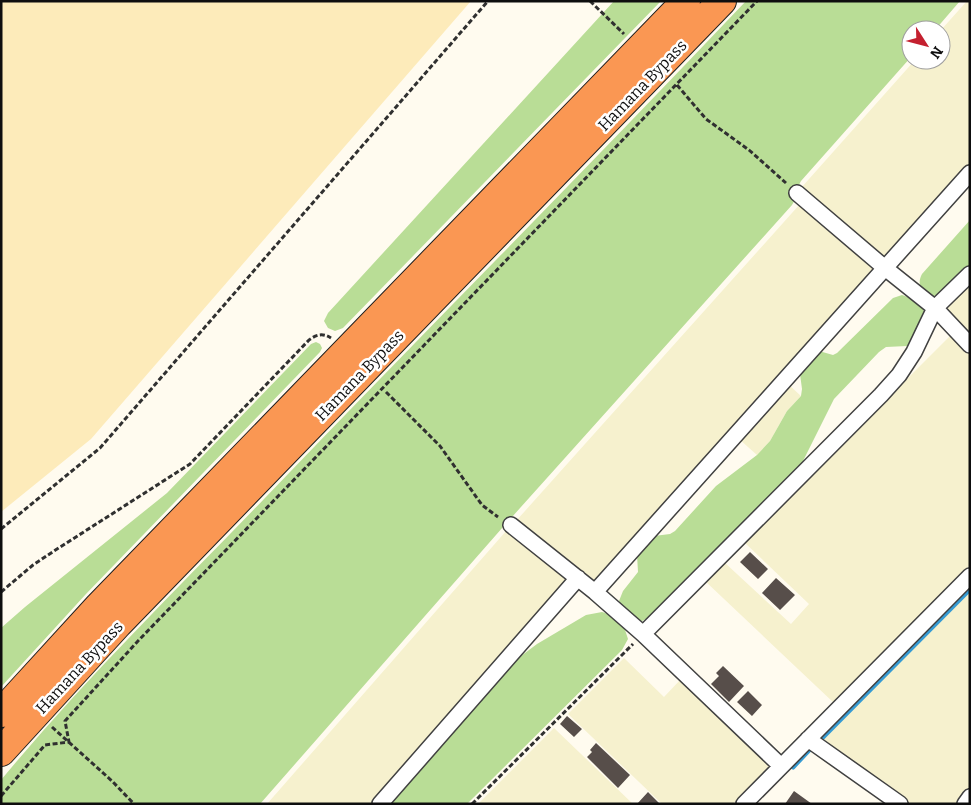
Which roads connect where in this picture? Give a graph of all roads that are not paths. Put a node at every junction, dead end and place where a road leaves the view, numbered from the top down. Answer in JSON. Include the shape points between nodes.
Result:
{"nodes":[{"id":1,"x":686,"y":1,"type":"edge"},
{"id":2,"x":722,"y":1,"type":"edge"},
{"id":3,"x":970,"y":173,"type":"edge"},
{"id":4,"x":797,"y":193,"type":"road end"},
{"id":5,"x":884,"y":268,"type":"junction"},
{"id":6,"x":970,"y":274,"type":"edge"},
{"id":7,"x":935,"y":308,"type":"junction"},
{"id":8,"x":970,"y":345,"type":"edge"},
{"id":9,"x":511,"y":525,"type":"road end"},
{"id":10,"x":970,"y":576,"type":"edge"},
{"id":11,"x":578,"y":578,"type":"junction"},
{"id":12,"x":595,"y":592,"type":"junction"},
{"id":13,"x":643,"y":634,"type":"junction"},
{"id":14,"x":1,"y":714,"type":"edge"},
{"id":15,"x":808,"y":739,"type":"junction"},
{"id":16,"x":1,"y":752,"type":"edge"},
{"id":17,"x":781,"y":766,"type":"junction"},
{"id":18,"x":970,"y":797,"type":"edge"},
{"id":19,"x":380,"y":804,"type":"edge"},
{"id":20,"x":744,"y":804,"type":"edge"},
{"id":21,"x":900,"y":804,"type":"edge"},
{"id":22,"x":965,"y":804,"type":"edge"}],
"edges":[{"from":1,"to":14,"type":"highway","name":"Hamana Bypass","via":[[99,606]]},
{"from":2,"to":16,"type":"highway","name":"Hamana Bypass","via":[[118,624]]},
{"from":3,"to":5,"type":"street"},
{"from":4,"to":5,"type":"street"},
{"from":5,"to":7,"type":"street"},
{"from":5,"to":12,"type":"street"},
{"from":6,"to":7,"type":"street"},
{"from":7,"to":8,"type":"street"},
{"from":7,"to":13,"type":"street","via":[[899,375]]},
{"from":9,"to":11,"type":"street"},
{"from":10,"to":15,"type":"street"},
{"from":11,"to":12,"type":"street"},
{"from":11,"to":19,"type":"street"},
{"from":12,"to":13,"type":"street"},
{"from":13,"to":17,"type":"street"},
{"from":15,"to":17,"type":"street"},
{"from":15,"to":21,"type":"street"},
{"from":17,"to":20,"type":"street"},
{"from":18,"to":22,"type":"street"}]}
